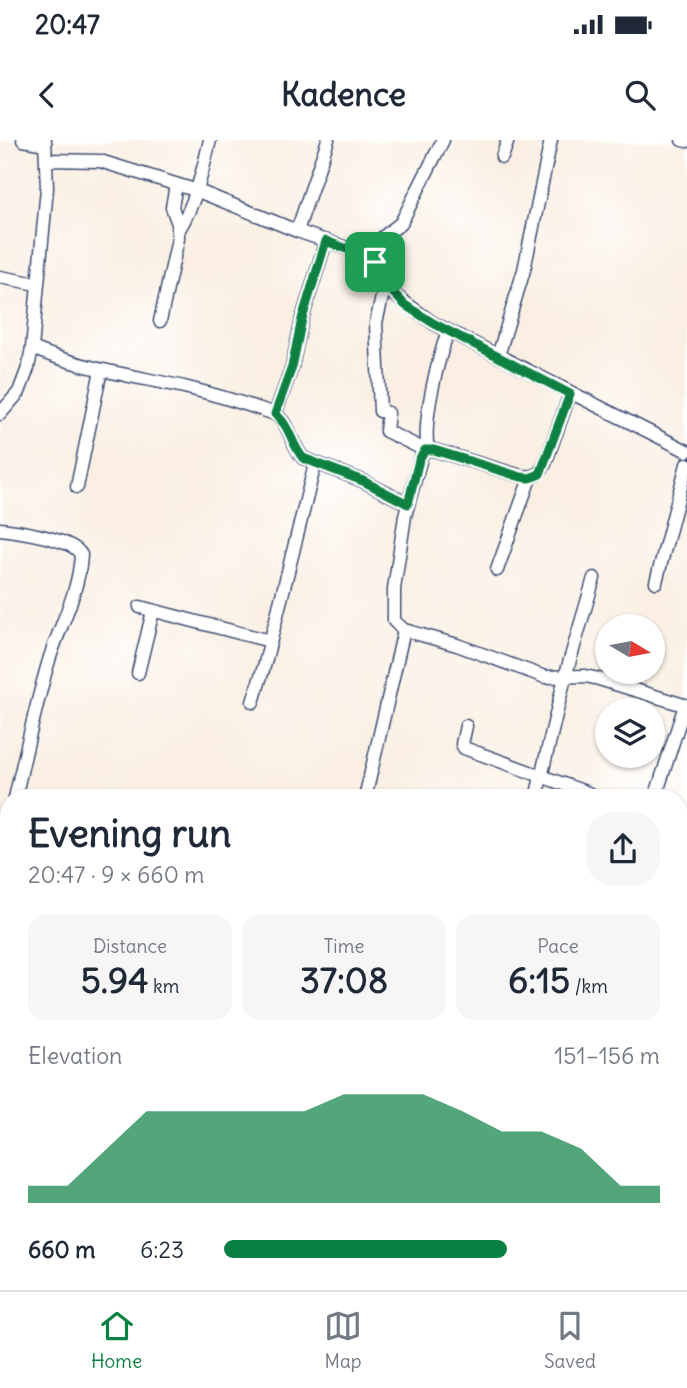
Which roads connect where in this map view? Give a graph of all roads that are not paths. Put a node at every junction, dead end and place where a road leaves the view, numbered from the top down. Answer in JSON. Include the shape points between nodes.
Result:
{"nodes":[{"id":1,"x":23,"y":140,"type":"edge"},
{"id":2,"x":210,"y":140,"type":"edge"},
{"id":3,"x":328,"y":140,"type":"edge"},
{"id":4,"x":443,"y":140,"type":"edge"},
{"id":5,"x":508,"y":140,"type":"edge"},
{"id":6,"x":551,"y":140,"type":"edge"},
{"id":7,"x":682,"y":140,"type":"edge"},
{"id":8,"x":687,"y":141,"type":"edge"},
{"id":9,"x":45,"y":142,"type":"edge"},
{"id":10,"x":502,"y":157,"type":"dead end"},
{"id":11,"x":47,"y":160,"type":"junction"},
{"id":12,"x":176,"y":185,"type":"junction"},
{"id":13,"x":198,"y":191,"type":"junction"},
{"id":14,"x":178,"y":231,"type":"junction"},
{"id":15,"x":296,"y":231,"type":"junction"},
{"id":16,"x":326,"y":241,"type":"junction"},
{"id":17,"x":375,"y":262,"type":"junction"},
{"id":18,"x":0,"y":277,"type":"edge"},
{"id":19,"x":37,"y":284,"type":"junction"},
{"id":20,"x":385,"y":284,"type":"junction"},
{"id":21,"x":160,"y":321,"type":"dead end"},
{"id":22,"x":448,"y":331,"type":"junction"},
{"id":23,"x":32,"y":348,"type":"junction"},
{"id":24,"x":498,"y":356,"type":"junction"},
{"id":25,"x":101,"y":370,"type":"junction"},
{"id":26,"x":570,"y":394,"type":"junction"},
{"id":27,"x":0,"y":414,"type":"edge"},
{"id":28,"x":275,"y":414,"type":"junction"},
{"id":29,"x":427,"y":450,"type":"junction"},
{"id":30,"x":687,"y":451,"type":"edge"},
{"id":31,"x":315,"y":464,"type":"junction"},
{"id":32,"x":687,"y":464,"type":"edge"},
{"id":33,"x":530,"y":478,"type":"junction"},
{"id":34,"x":76,"y":487,"type":"dead end"},
{"id":35,"x":408,"y":504,"type":"junction"},
{"id":36,"x":0,"y":529,"type":"edge"},
{"id":37,"x":497,"y":570,"type":"dead end"},
{"id":38,"x":594,"y":578,"type":"dead end"},
{"id":39,"x":656,"y":582,"type":"dead end"},
{"id":40,"x":404,"y":630,"type":"junction"},
{"id":41,"x":270,"y":641,"type":"junction"},
{"id":42,"x":138,"y":673,"type":"dead end"},
{"id":43,"x":565,"y":677,"type":"junction"},
{"id":44,"x":253,"y":702,"type":"dead end"},
{"id":45,"x":686,"y":706,"type":"edge"},
{"id":46,"x":466,"y":726,"type":"dead end"},
{"id":47,"x":541,"y":776,"type":"junction"},
{"id":48,"x":17,"y":789,"type":"edge"},
{"id":49,"x":367,"y":789,"type":"edge"},
{"id":50,"x":538,"y":789,"type":"edge"},
{"id":51,"x":577,"y":789,"type":"edge"},
{"id":52,"x":658,"y":789,"type":"edge"}],
"edges":[{"from":1,"to":9,"type":"street"},
{"from":2,"to":13,"type":"street"},
{"from":3,"to":15,"type":"street"},
{"from":4,"to":17,"type":"street","via":[[401,223],[382,238]]},
{"from":5,"to":10,"type":"street"},
{"from":6,"to":24,"type":"street","via":[[524,270]]},
{"from":7,"to":8,"type":"street"},
{"from":9,"to":11,"type":"street"},
{"from":11,"to":12,"type":"street","via":[[100,161]]},
{"from":11,"to":19,"type":"street"},
{"from":12,"to":13,"type":"street"},
{"from":12,"to":14,"type":"street","via":[[172,207]]},
{"from":13,"to":14,"type":"street"},
{"from":13,"to":15,"type":"street"},
{"from":14,"to":21,"type":"street"},
{"from":15,"to":16,"type":"street"},
{"from":16,"to":17,"type":"street"},
{"from":16,"to":28,"type":"street"},
{"from":17,"to":20,"type":"street"},
{"from":18,"to":19,"type":"street"},
{"from":19,"to":23,"type":"street"},
{"from":20,"to":22,"type":"street","via":[[405,305]]},
{"from":20,"to":29,"type":"street","via":[[376,323],[380,411],[388,413],[386,431]]},
{"from":22,"to":24,"type":"street"},
{"from":22,"to":29,"type":"street","via":[[439,356],[425,437]]},
{"from":23,"to":25,"type":"street"},
{"from":23,"to":27,"type":"street","via":[[19,392]]},
{"from":24,"to":26,"type":"street"},
{"from":25,"to":28,"type":"street","via":[[190,388]]},
{"from":25,"to":34,"type":"street"},
{"from":26,"to":30,"type":"street"},
{"from":26,"to":33,"type":"street","via":[[545,464],[540,474]]},
{"from":28,"to":31,"type":"street","via":[[285,424],[296,450]]},
{"from":29,"to":33,"type":"street"},
{"from":29,"to":35,"type":"street","via":[[419,460]]},
{"from":31,"to":35,"type":"street"},
{"from":31,"to":41,"type":"street"},
{"from":32,"to":39,"type":"street"},
{"from":33,"to":37,"type":"street"},
{"from":35,"to":40,"type":"street","via":[[393,606],[394,621]]},
{"from":36,"to":48,"type":"street","via":[[75,547],[81,555],[73,598],[40,690]]},
{"from":38,"to":43,"type":"street"},
{"from":40,"to":43,"type":"street","via":[[545,677]]},
{"from":40,"to":49,"type":"street"},
{"from":41,"to":42,"type":"street","via":[[147,609]]},
{"from":41,"to":44,"type":"street"},
{"from":43,"to":45,"type":"street","via":[[599,678]]},
{"from":43,"to":47,"type":"street"},
{"from":45,"to":52,"type":"street"},
{"from":46,"to":47,"type":"street","via":[[463,748]]},
{"from":47,"to":50,"type":"street"},
{"from":47,"to":51,"type":"street"}]}
